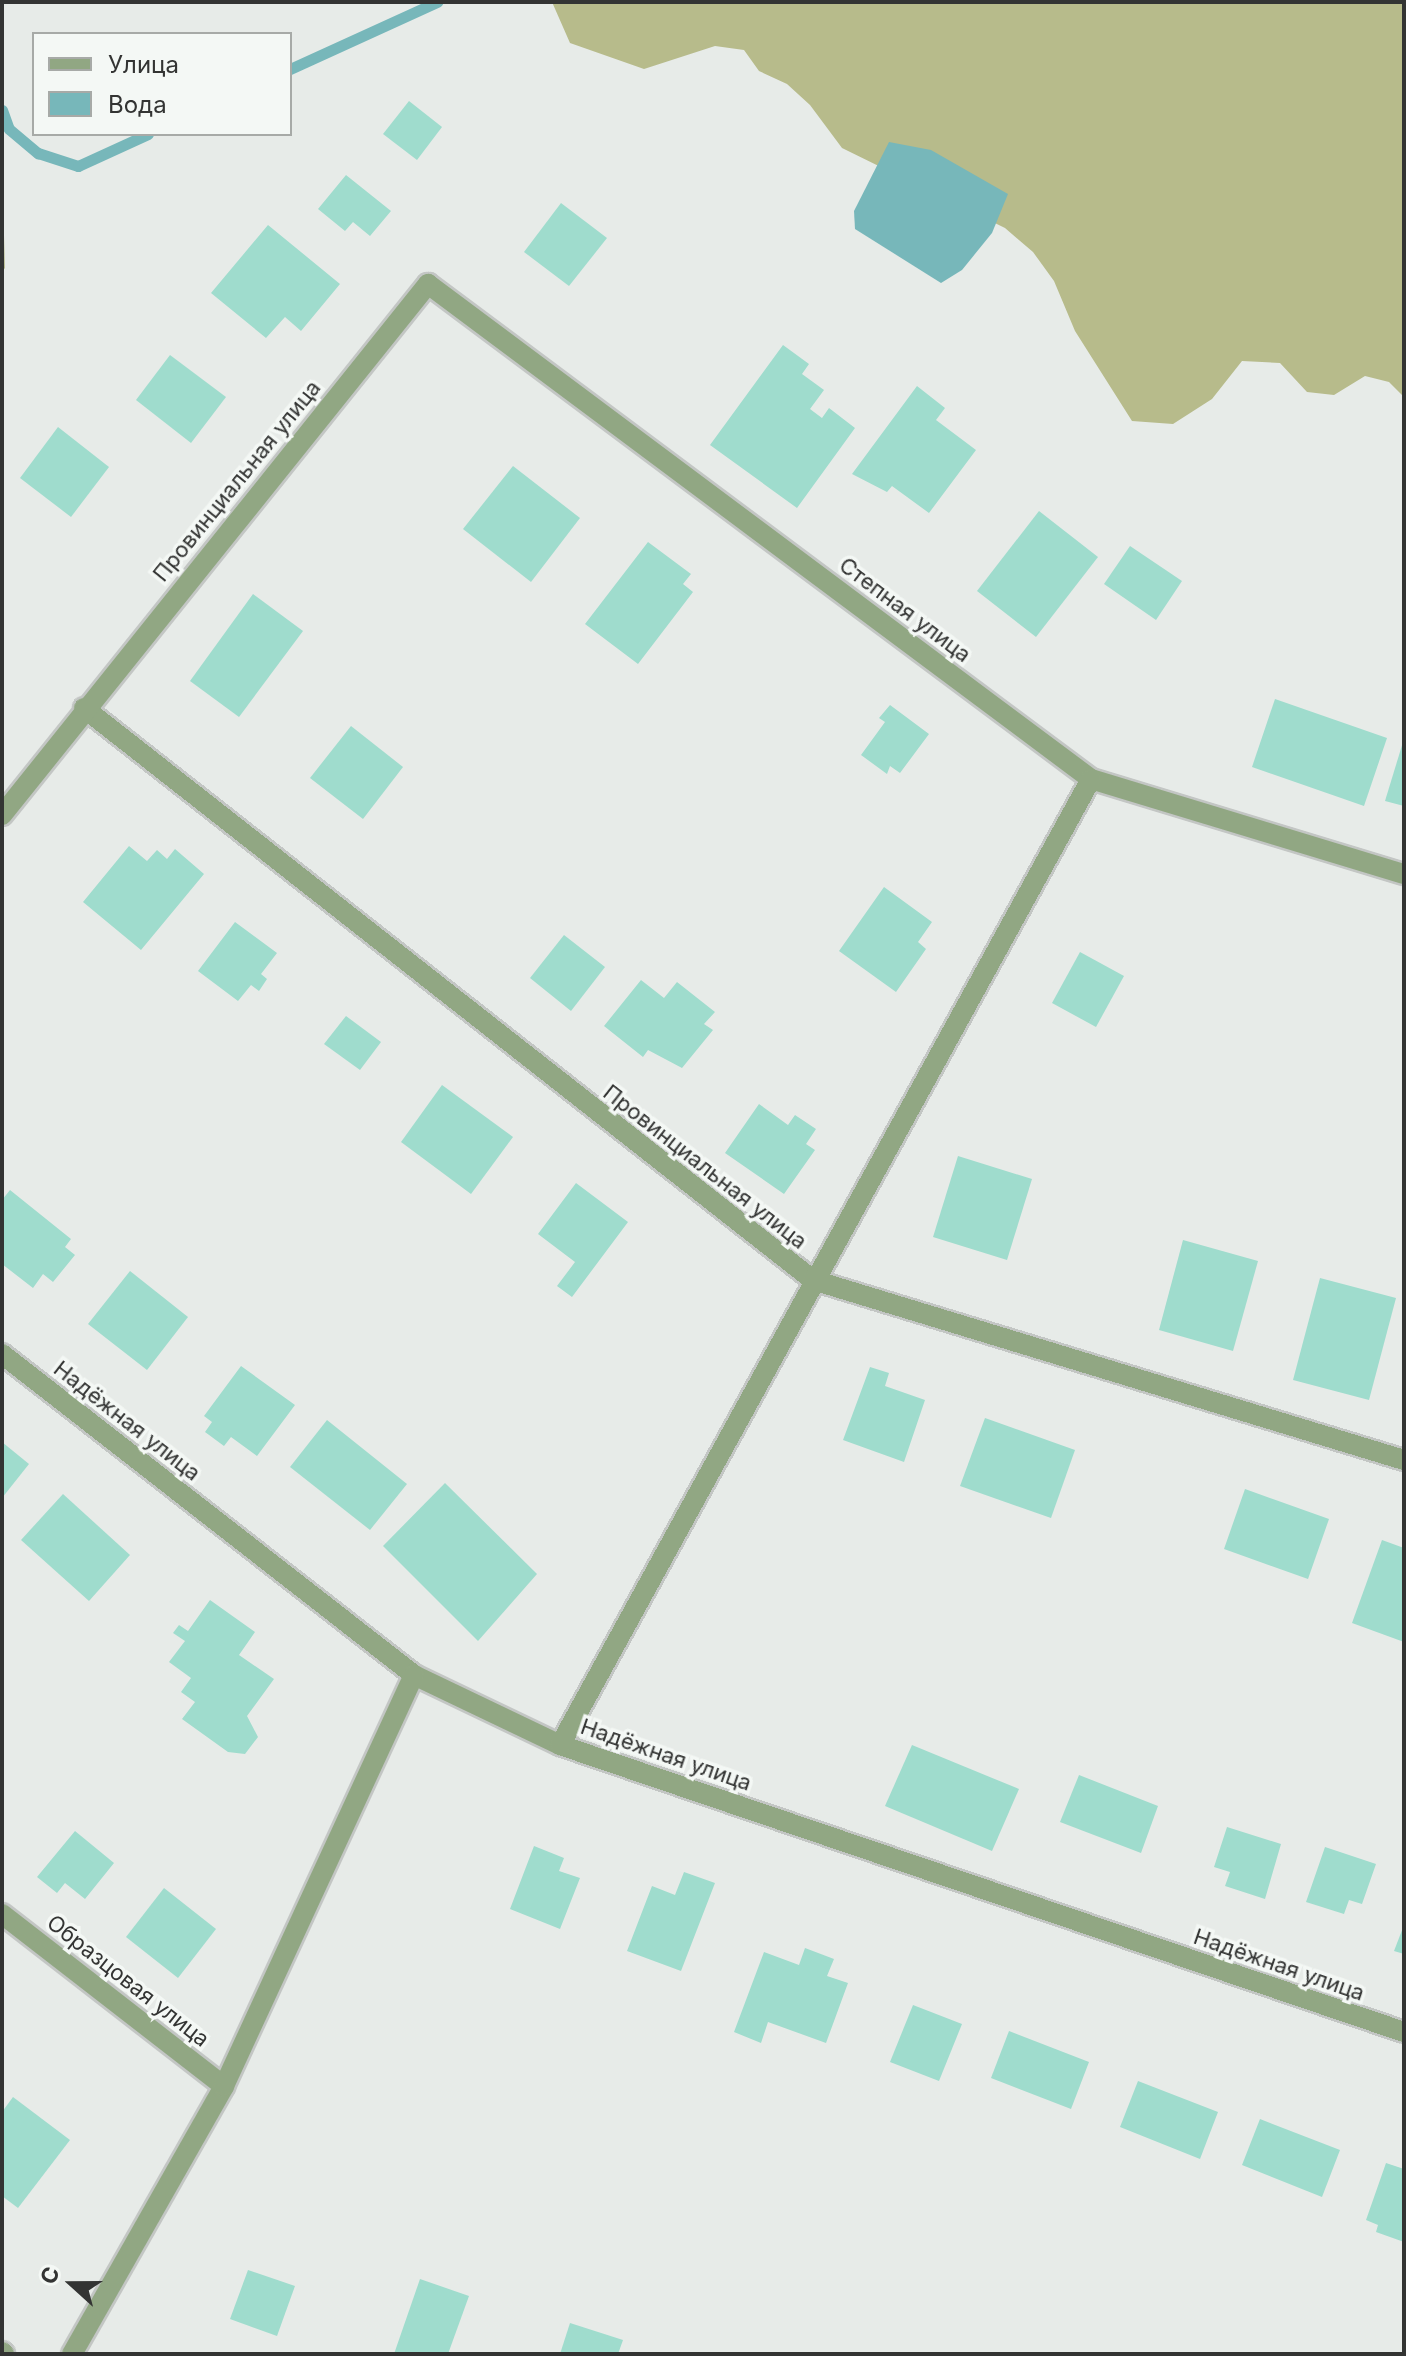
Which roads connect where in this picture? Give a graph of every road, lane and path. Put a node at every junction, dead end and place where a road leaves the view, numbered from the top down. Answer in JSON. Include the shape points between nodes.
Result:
{"nodes":[{"id":1,"x":428,"y":284,"type":"joint"},
{"id":2,"x":84,"y":708,"type":"junction"},
{"id":3,"x":1091,"y":779,"type":"junction"},
{"id":4,"x":2,"y":815,"type":"edge"},
{"id":5,"x":1404,"y":874,"type":"edge"},
{"id":6,"x":813,"y":1280,"type":"junction"},
{"id":7,"x":2,"y":1354,"type":"edge"},
{"id":8,"x":1404,"y":1460,"type":"edge"},
{"id":9,"x":414,"y":1675,"type":"junction"},
{"id":10,"x":560,"y":1745,"type":"junction"},
{"id":11,"x":2,"y":1914,"type":"edge"},
{"id":12,"x":1404,"y":2032,"type":"edge"},
{"id":13,"x":224,"y":2086,"type":"junction"},
{"id":14,"x":72,"y":2354,"type":"edge"}],
"edges":[{"from":1,"to":2,"type":"street","name":"Провинциальная улица"},
{"from":1,"to":3,"type":"street","name":"Степная улица"},
{"from":2,"to":4,"type":"street","name":"Провинциальная улица"},
{"from":2,"to":6,"type":"street","name":"Провинциальная улица"},
{"from":3,"to":5,"type":"street","name":"Степная улица"},
{"from":3,"to":6,"type":"street"},
{"from":6,"to":8,"type":"street","name":"Провинциальная улица"},
{"from":6,"to":10,"type":"street"},
{"from":7,"to":9,"type":"street","name":"Надёжная улица"},
{"from":9,"to":10,"type":"street","name":"Надёжная улица"},
{"from":9,"to":13,"type":"street"},
{"from":10,"to":12,"type":"street","name":"Надёжная улица"},
{"from":11,"to":13,"type":"street","name":"Образцовая улица"},
{"from":13,"to":14,"type":"street"}]}
